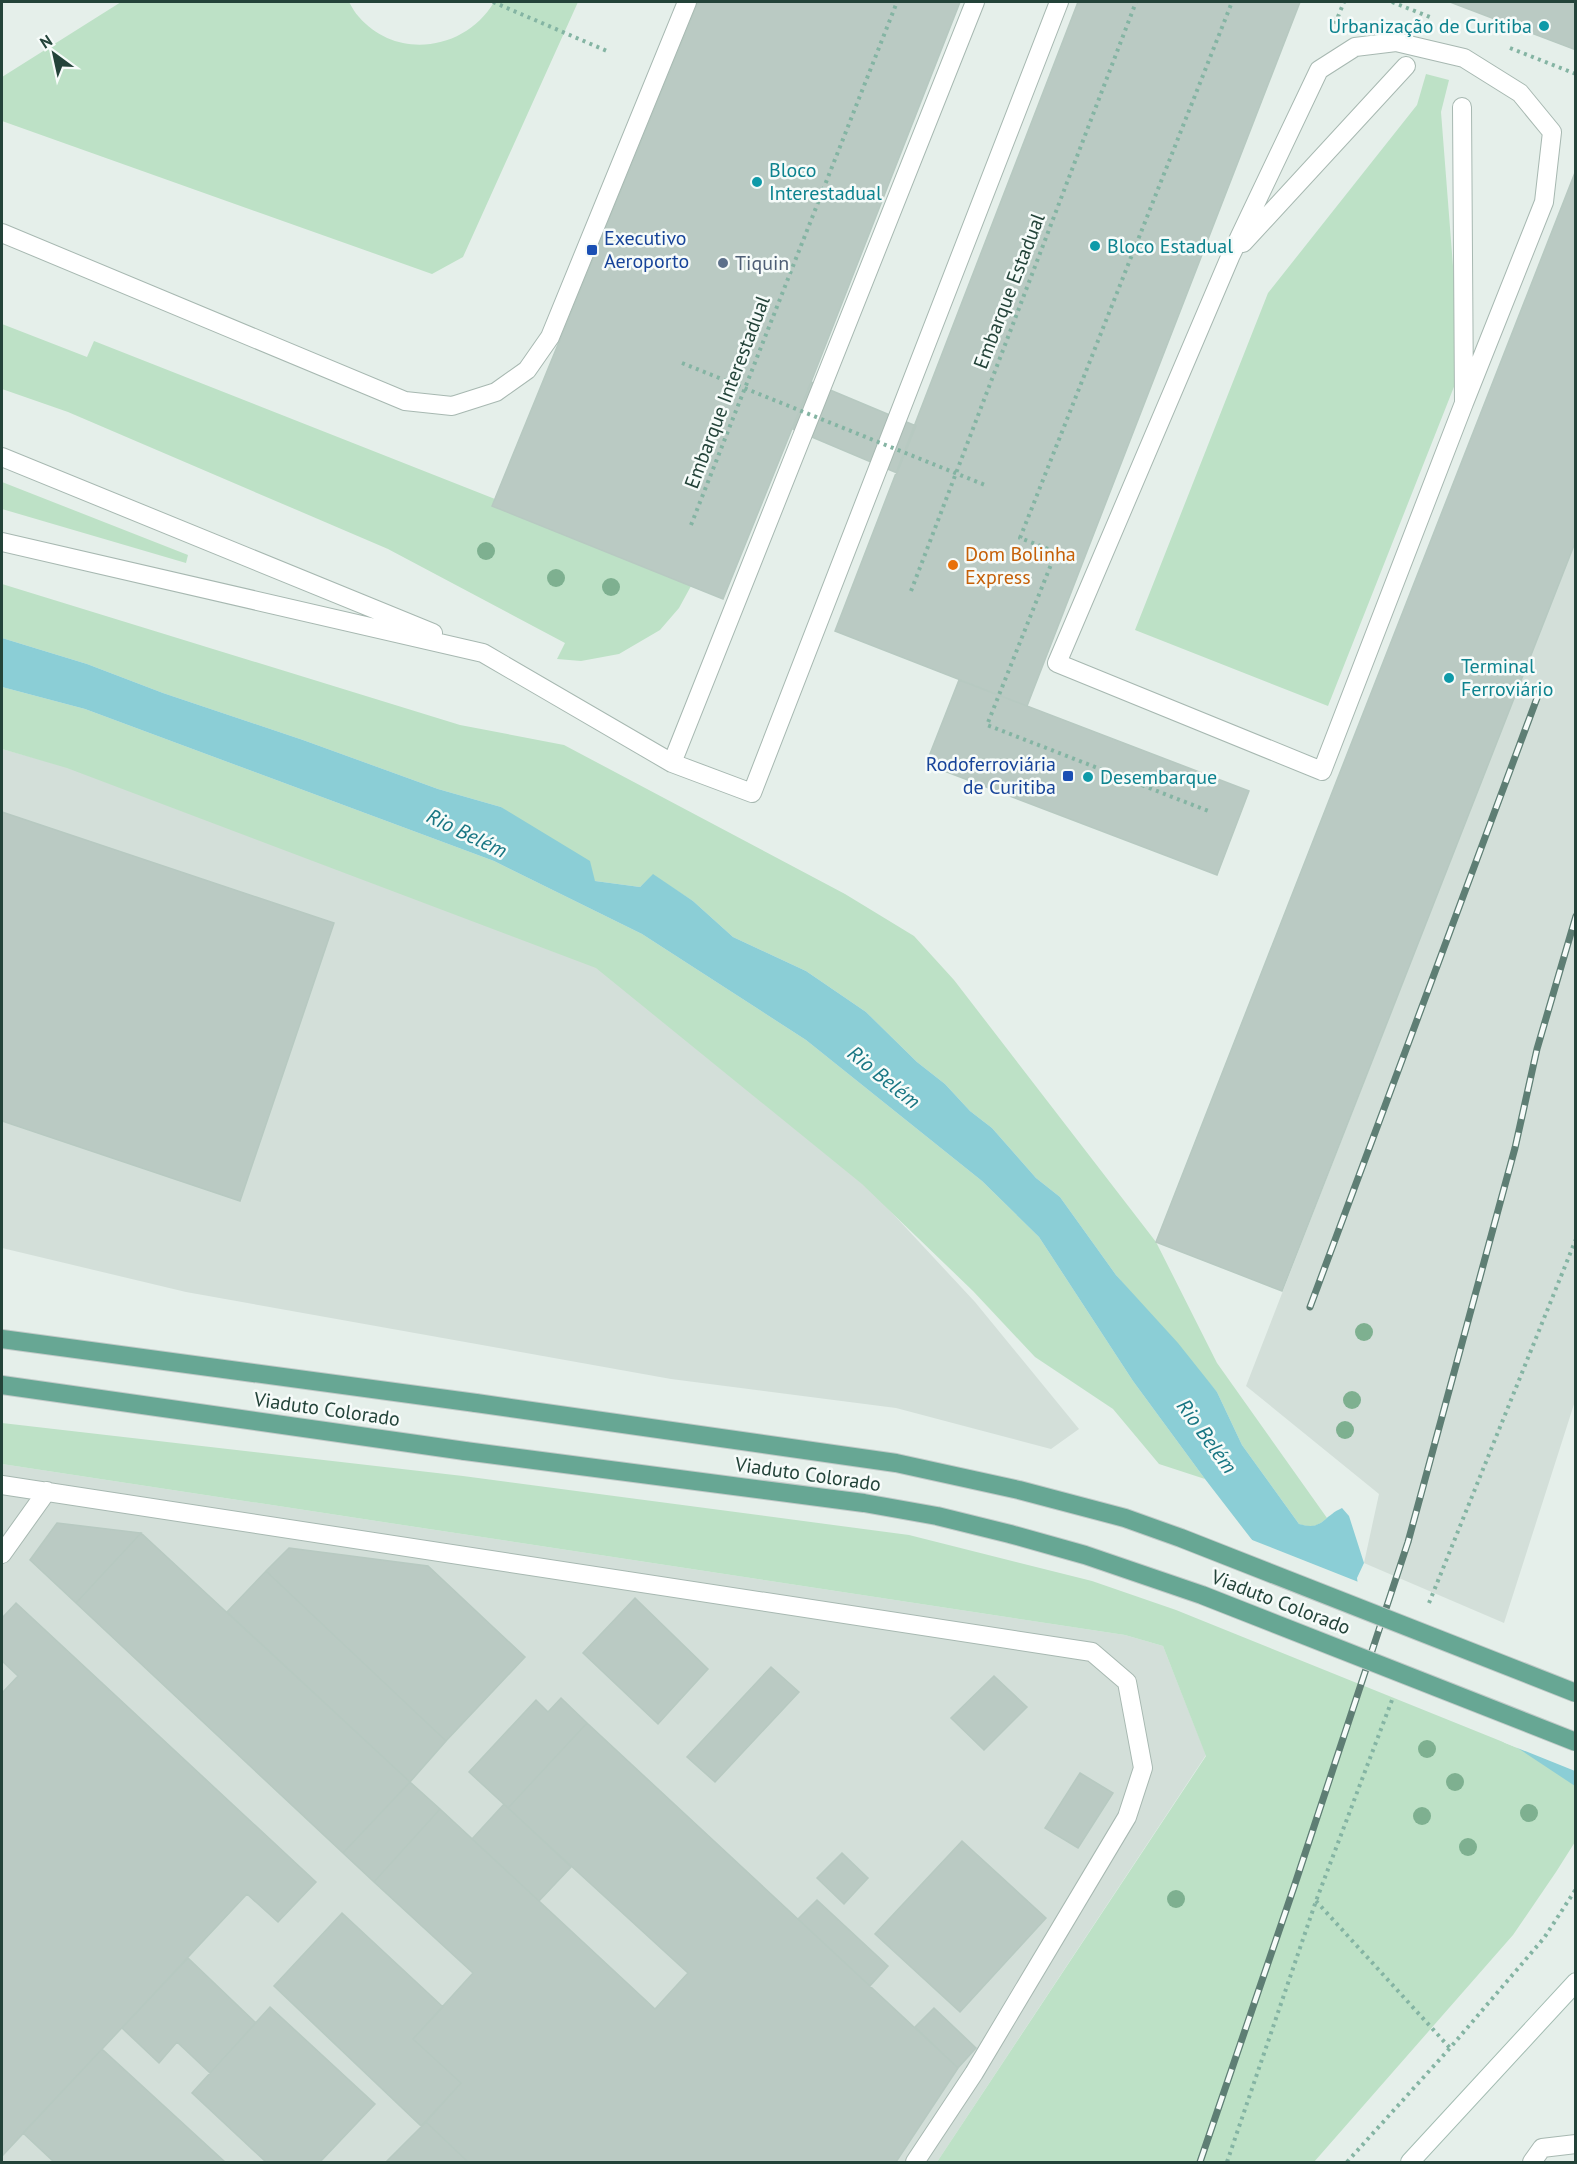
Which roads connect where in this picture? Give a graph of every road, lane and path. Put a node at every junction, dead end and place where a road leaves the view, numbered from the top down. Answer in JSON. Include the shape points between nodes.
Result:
{"nodes":[{"id":1,"x":493,"y":2,"type":"edge"},
{"id":2,"x":687,"y":2,"type":"edge"},
{"id":3,"x":897,"y":2,"type":"edge"},
{"id":4,"x":975,"y":2,"type":"edge"},
{"id":5,"x":1059,"y":2,"type":"edge"},
{"id":6,"x":1136,"y":2,"type":"edge"},
{"id":7,"x":1232,"y":2,"type":"edge"},
{"id":8,"x":608,"y":51,"type":"dead end"},
{"id":9,"x":1406,"y":66,"type":"dead end"},
{"id":10,"x":1462,"y":106,"type":"dead end"},
{"id":11,"x":2,"y":233,"type":"edge"},
{"id":12,"x":1230,"y":257,"type":"junction"},
{"id":13,"x":682,"y":363,"type":"dead end"},
{"id":14,"x":1464,"y":404,"type":"junction"},
{"id":15,"x":2,"y":457,"type":"edge"},
{"id":16,"x":985,"y":485,"type":"dead end"},
{"id":17,"x":691,"y":525,"type":"dead end"},
{"id":18,"x":2,"y":542,"type":"edge"},
{"id":19,"x":1056,"y":552,"type":"junction"},
{"id":20,"x":1098,"y":567,"type":"junction"},
{"id":21,"x":911,"y":591,"type":"dead end"},
{"id":22,"x":483,"y":653,"type":"junction"},
{"id":23,"x":672,"y":764,"type":"junction"},
{"id":24,"x":1210,"y":812,"type":"dead end"},
{"id":25,"x":1575,"y":1239,"type":"edge"},
{"id":26,"x":2,"y":1339,"type":"edge"},
{"id":27,"x":2,"y":1386,"type":"edge"},
{"id":28,"x":2,"y":1485,"type":"edge"},
{"id":29,"x":47,"y":1491,"type":"junction"},
{"id":30,"x":1449,"y":1551,"type":"dead end"},
{"id":31,"x":2,"y":1554,"type":"edge"},
{"id":32,"x":1575,"y":1693,"type":"edge"},
{"id":33,"x":1380,"y":1731,"type":"dead end"},
{"id":34,"x":1575,"y":1742,"type":"edge"},
{"id":35,"x":1575,"y":1889,"type":"edge"},
{"id":36,"x":1316,"y":1901,"type":"junction"},
{"id":37,"x":1575,"y":1983,"type":"edge"},
{"id":38,"x":1450,"y":2048,"type":"junction"},
{"id":39,"x":1575,"y":2144,"type":"edge"},
{"id":40,"x":915,"y":2163,"type":"edge"},
{"id":41,"x":1227,"y":2163,"type":"edge"},
{"id":42,"x":1347,"y":2163,"type":"edge"},
{"id":43,"x":1410,"y":2163,"type":"edge"},
{"id":44,"x":1532,"y":2163,"type":"edge"}],
"edges":[{"from":1,"to":8,"type":"path"},
{"from":2,"to":11,"type":"main road","via":[[550,337],[527,370],[496,392],[452,406],[405,401]]},
{"from":3,"to":17,"type":"path","name":"Embarque Interestadual"},
{"from":4,"to":23,"type":"main road"},
{"from":5,"to":23,"type":"main road","via":[[752,793]]},
{"from":6,"to":21,"type":"path","name":"Embarque Estadual"},
{"from":7,"to":19,"type":"path","via":[[1020,538]]},
{"from":9,"to":12,"type":"main road"},
{"from":10,"to":14,"type":"main road"},
{"from":12,"to":14,"type":"main road","via":[[1319,70],[1355,47],[1396,42],[1464,58],[1520,93],[1552,132],[1545,202]]},
{"from":12,"to":20,"type":"main road"},
{"from":13,"to":16,"type":"path","bridge":true},
{"from":14,"to":20,"type":"main road","via":[[1322,771],[1057,663]]},
{"from":15,"to":22,"type":"main road"},
{"from":18,"to":22,"type":"main road"},
{"from":19,"to":20,"type":"path"},
{"from":19,"to":24,"type":"path","via":[[987,725]]},
{"from":22,"to":23,"type":"main road"},
{"from":25,"to":30,"type":"path"},
{"from":26,"to":32,"type":"main road","name":"Viaduto Colorado","bridge":true,"via":[[476,1403],[955,1474],[1074,1503],[1181,1538]]},
{"from":27,"to":34,"type":"main road","name":"Viaduto Colorado","bridge":true,"via":[[937,1516],[1096,1559],[1202,1595]]},
{"from":28,"to":29,"type":"main road"},
{"from":29,"to":31,"type":"main road"},
{"from":29,"to":40,"type":"main road","via":[[1092,1652],[1127,1682],[1143,1768],[1127,1817],[974,2073]]},
{"from":33,"to":36,"type":"path"},
{"from":35,"to":38,"type":"path","via":[[1544,1938]]},
{"from":36,"to":38,"type":"path"},
{"from":36,"to":41,"type":"path"},
{"from":37,"to":43,"type":"main road"},
{"from":38,"to":42,"type":"path"},
{"from":39,"to":44,"type":"main road","via":[[1542,2148]]}]}
